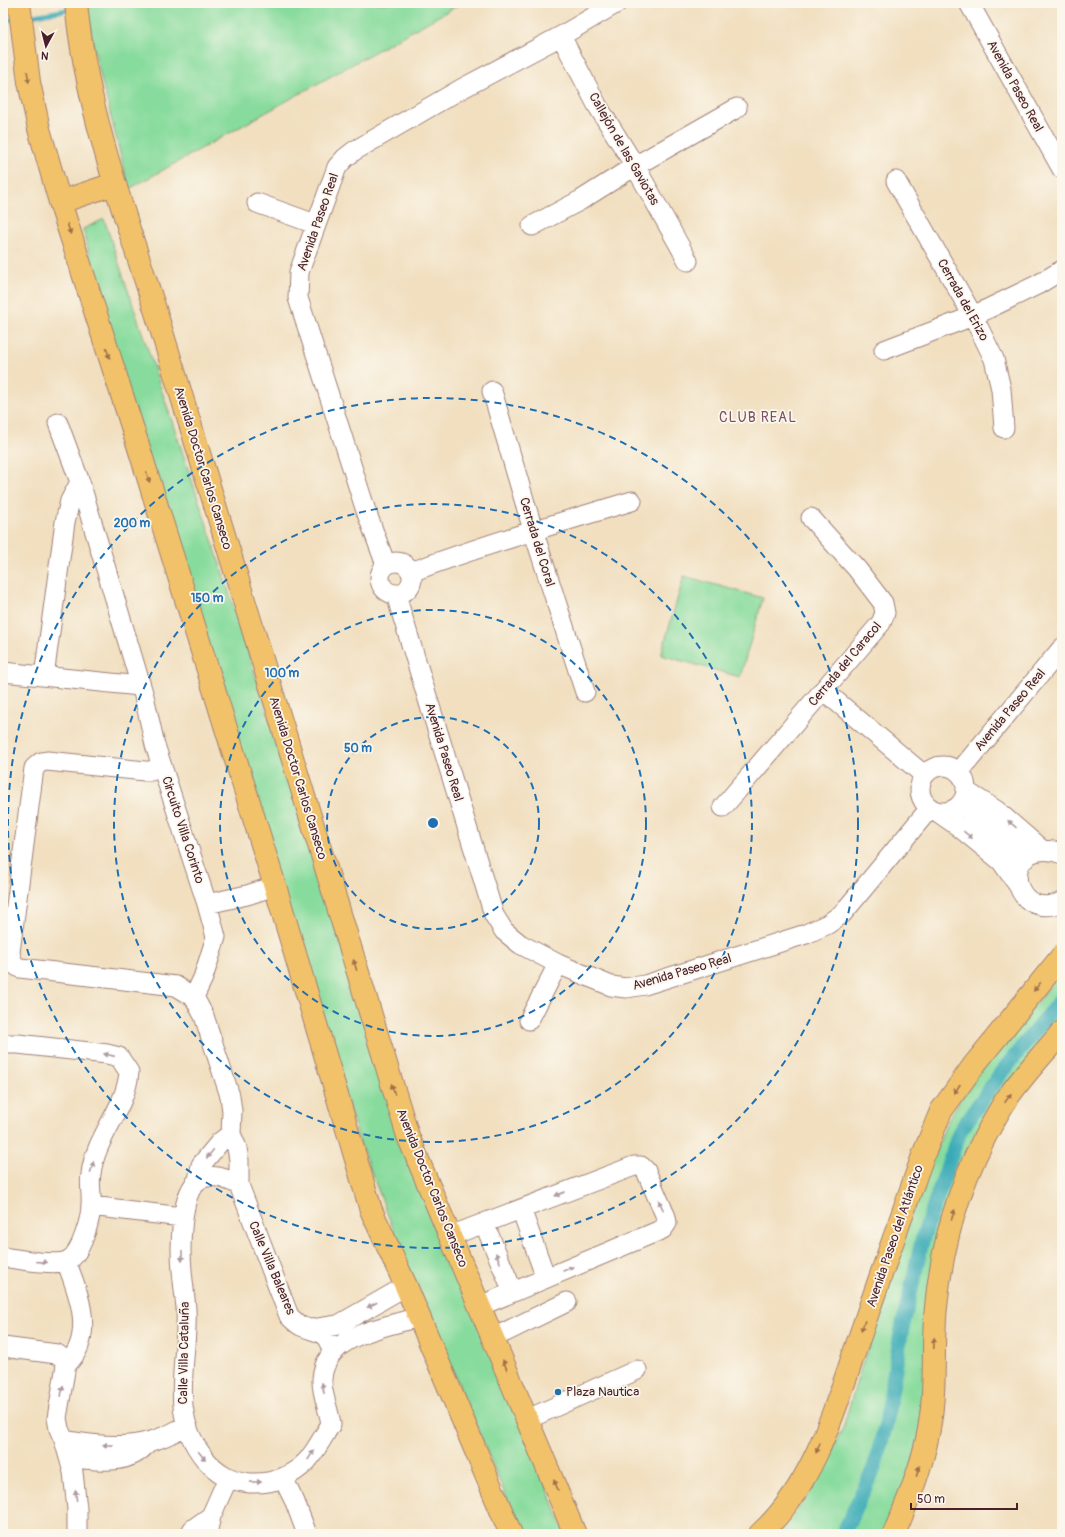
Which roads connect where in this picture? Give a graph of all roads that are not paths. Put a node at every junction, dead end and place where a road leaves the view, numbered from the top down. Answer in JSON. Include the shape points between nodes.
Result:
{"nodes":[{"id":1,"x":76,"y":3,"type":"edge"},
{"id":2,"x":617,"y":3,"type":"edge"},
{"id":3,"x":969,"y":3,"type":"edge"},
{"id":4,"x":20,"y":14,"type":"edge"},
{"id":5,"x":561,"y":36,"type":"junction"},
{"id":6,"x":737,"y":108,"type":"dead end"},
{"id":7,"x":635,"y":166,"type":"junction"},
{"id":8,"x":1062,"y":169,"type":"edge"},
{"id":9,"x":896,"y":181,"type":"dead end"},
{"id":10,"x":114,"y":184,"type":"junction"},
{"id":11,"x":60,"y":202,"type":"junction"},
{"id":12,"x":257,"y":203,"type":"dead end"},
{"id":13,"x":315,"y":224,"type":"junction"},
{"id":14,"x":532,"y":226,"type":"dead end"},
{"id":15,"x":688,"y":261,"type":"dead end"},
{"id":16,"x":1062,"y":270,"type":"edge"},
{"id":17,"x":973,"y":316,"type":"junction"},
{"id":18,"x":884,"y":350,"type":"dead end"},
{"id":19,"x":492,"y":391,"type":"dead end"},
{"id":20,"x":58,"y":424,"type":"dead end"},
{"id":21,"x":1004,"y":428,"type":"dead end"},
{"id":22,"x":80,"y":482,"type":"junction"},
{"id":23,"x":632,"y":501,"type":"dead end"},
{"id":24,"x":811,"y":518,"type":"dead end"},
{"id":25,"x":533,"y":530,"type":"junction"},
{"id":26,"x":386,"y":565,"type":"junction"},
{"id":27,"x":411,"y":572,"type":"junction"},
{"id":28,"x":397,"y":594,"type":"junction"},
{"id":29,"x":1062,"y":648,"type":"edge"},
{"id":30,"x":3,"y":672,"type":"edge"},
{"id":31,"x":44,"y":676,"type":"junction"},
{"id":32,"x":140,"y":686,"type":"junction"},
{"id":33,"x":823,"y":690,"type":"junction"},
{"id":34,"x":584,"y":692,"type":"dead end"},
{"id":35,"x":162,"y":766,"type":"junction"},
{"id":36,"x":959,"y":772,"type":"junction"},
{"id":37,"x":924,"y":775,"type":"junction"},
{"id":38,"x":964,"y":798,"type":"junction"},
{"id":39,"x":723,"y":807,"type":"dead end"},
{"id":40,"x":933,"y":810,"type":"junction"},
{"id":41,"x":1042,"y":850,"type":"junction"},
{"id":42,"x":1062,"y":854,"type":"edge"},
{"id":43,"x":1025,"y":858,"type":"junction"},
{"id":44,"x":1018,"y":884,"type":"junction"},
{"id":45,"x":275,"y":886,"type":"junction"},
{"id":46,"x":1062,"y":902,"type":"edge"},
{"id":47,"x":207,"y":904,"type":"junction"},
{"id":48,"x":1062,"y":956,"type":"edge"},
{"id":49,"x":558,"y":964,"type":"junction"},
{"id":50,"x":194,"y":997,"type":"junction"},
{"id":51,"x":529,"y":1020,"type":"dead end"},
{"id":52,"x":1062,"y":1032,"type":"edge"},
{"id":53,"x":3,"y":1044,"type":"edge"},
{"id":54,"x":231,"y":1134,"type":"junction"},
{"id":55,"x":198,"y":1180,"type":"junction"},
{"id":56,"x":239,"y":1185,"type":"junction"},
{"id":57,"x":91,"y":1206,"type":"junction"},
{"id":58,"x":520,"y":1209,"type":"junction"},
{"id":59,"x":182,"y":1217,"type":"junction"},
{"id":60,"x":484,"y":1223,"type":"junction"},
{"id":61,"x":450,"y":1236,"type":"junction"},
{"id":62,"x":3,"y":1257,"type":"edge"},
{"id":63,"x":66,"y":1261,"type":"junction"},
{"id":64,"x":546,"y":1278,"type":"junction"},
{"id":65,"x":406,"y":1286,"type":"junction"},
{"id":66,"x":513,"y":1292,"type":"junction"},
{"id":67,"x":567,"y":1302,"type":"dead end"},
{"id":68,"x":480,"y":1306,"type":"junction"},
{"id":69,"x":418,"y":1317,"type":"junction"},
{"id":70,"x":312,"y":1330,"type":"junction"},
{"id":71,"x":493,"y":1338,"type":"junction"},
{"id":72,"x":3,"y":1347,"type":"edge"},
{"id":73,"x":332,"y":1354,"type":"junction"},
{"id":74,"x":66,"y":1365,"type":"junction"},
{"id":75,"x":637,"y":1370,"type":"dead end"},
{"id":76,"x":528,"y":1419,"type":"junction"},
{"id":77,"x":186,"y":1425,"type":"junction"},
{"id":78,"x":64,"y":1442,"type":"junction"},
{"id":79,"x":228,"y":1478,"type":"junction"},
{"id":80,"x":283,"y":1478,"type":"junction"},
{"id":81,"x":565,"y":1506,"type":"junction"},
{"id":82,"x":209,"y":1525,"type":"edge"},
{"id":83,"x":77,"y":1534,"type":"edge"},
{"id":84,"x":190,"y":1534,"type":"edge"},
{"id":85,"x":307,"y":1534,"type":"edge"},
{"id":86,"x":511,"y":1534,"type":"edge"},
{"id":87,"x":575,"y":1534,"type":"edge"},
{"id":88,"x":588,"y":1534,"type":"edge"},
{"id":89,"x":760,"y":1534,"type":"edge"},
{"id":90,"x":894,"y":1534,"type":"edge"}],
"edges":[{"from":1,"to":10,"type":"main road","name":"Avenida Doctor Carlos Canseco","via":[[79,35]]},
{"from":2,"to":5,"type":"street","name":"Avenida Paseo Real"},
{"from":3,"to":8,"type":"street","name":"Avenida Paseo Real"},
{"from":4,"to":11,"type":"main road","one_way":true,"via":[[38,129]]},
{"from":5,"to":7,"type":"street","name":"Callejón de las Gaviotas","via":[[597,105]]},
{"from":5,"to":13,"type":"street","name":"Avenida Paseo Real","via":[[461,89],[354,151],[336,167]]},
{"from":6,"to":7,"type":"street"},
{"from":7,"to":14,"type":"street","via":[[581,200]]},
{"from":7,"to":15,"type":"street","name":"Callejón de las Gaviotas"},
{"from":9,"to":17,"type":"street","name":"Cerrada del Erizo"},
{"from":10,"to":11,"type":"main road"},
{"from":61,"to":10,"type":"main road","name":"Avenida Doctor Carlos Canseco","one_way":true,"via":[[408,1136],[154,306]]},
{"from":11,"to":45,"type":"main road","one_way":true},
{"from":12,"to":13,"type":"street"},
{"from":13,"to":26,"type":"street","name":"Avenida Paseo Real","via":[[299,272],[298,298],[366,511]]},
{"from":16,"to":17,"type":"street"},
{"from":17,"to":18,"type":"street"},
{"from":17,"to":21,"type":"street","name":"Cerrada del Erizo","via":[[994,359],[1001,388]]},
{"from":19,"to":25,"type":"street","name":"Cerrada del Coral"},
{"from":20,"to":22,"type":"street"},
{"from":22,"to":31,"type":"street","via":[[70,501],[65,522]]},
{"from":22,"to":32,"type":"street"},
{"from":23,"to":25,"type":"street"},
{"from":24,"to":33,"type":"street","name":"Cerrada del Caracol","via":[[857,569],[883,603],[885,613],[881,623]]},
{"from":25,"to":27,"type":"street"},
{"from":25,"to":34,"type":"street","name":"Cerrada del Coral"},
{"from":26,"to":27,"type":"street","via":[[398,562],[408,567]]},
{"from":26,"to":28,"type":"street","via":[[380,575],[382,586],[391,594]]},
{"from":27,"to":28,"type":"street","via":[[412,584],[403,593]]},
{"from":28,"to":49,"type":"street","name":"Avenida Paseo Real","via":[[494,915],[504,930],[520,944]]},
{"from":29,"to":36,"type":"street","name":"Avenida Paseo Real"},
{"from":30,"to":31,"type":"street"},
{"from":31,"to":32,"type":"street"},
{"from":32,"to":35,"type":"street"},
{"from":33,"to":37,"type":"street"},
{"from":33,"to":39,"type":"street","name":"Cerrada del Caracol"},
{"from":35,"to":47,"type":"street","name":"Circuito Villa Corinto"},
{"from":35,"to":50,"type":"street","name":"Circuito Villa Corinto","via":[[145,771],[47,761],[34,768],[10,952],[14,966],[20,968],[176,986]]},
{"from":36,"to":37,"type":"street","via":[[945,766],[937,766]]},
{"from":36,"to":38,"type":"street","via":[[966,784]]},
{"from":37,"to":40,"type":"street","via":[[919,789],[921,797],[924,804]]},
{"from":38,"to":40,"type":"street","via":[[950,811]]},
{"from":41,"to":38,"type":"street","one_way":true,"via":[[996,810]]},
{"from":38,"to":43,"type":"street"},
{"from":40,"to":44,"type":"street","one_way":true,"via":[[959,827],[1001,862]]},
{"from":40,"to":49,"type":"street","name":"Avenida Paseo Real","via":[[843,913],[828,924],[806,934],[645,985],[626,988],[611,986]]},
{"from":41,"to":42,"type":"street"},
{"from":41,"to":43,"type":"street"},
{"from":43,"to":44,"type":"street","via":[[1017,875]]},
{"from":44,"to":46,"type":"street","via":[[1024,897],[1035,905],[1045,907]]},
{"from":45,"to":47,"type":"street"},
{"from":45,"to":65,"type":"main road","via":[[372,1210]]},
{"from":47,"to":50,"type":"street","name":"Circuito Villa Corinto","via":[[216,937]]},
{"from":48,"to":89,"type":"main road","name":"Avenida Paseo del Atlántico","one_way":true,"via":[[974,1065],[941,1111],[833,1413],[814,1459],[792,1497]]},
{"from":49,"to":51,"type":"street"},
{"from":50,"to":54,"type":"street","via":[[204,1016],[230,1096]]},
{"from":90,"to":52,"type":"main road","one_way":true,"via":[[909,1498],[926,1444],[931,1415],[936,1307],[950,1224],[974,1156],[1008,1097]]},
{"from":57,"to":53,"type":"street","one_way":true,"via":[[90,1174],[98,1146],[116,1114],[127,1087],[129,1072],[119,1057],[107,1054]]},
{"from":54,"to":55,"type":"street","name":"Calle Villa Cataluña","one_way":true,"via":[[220,1142],[201,1165]]},
{"from":54,"to":56,"type":"street","via":[[239,1160]]},
{"from":55,"to":56,"type":"street","via":[[211,1176],[228,1179]]},
{"from":55,"to":59,"type":"street","name":"Calle Villa Cataluña","via":[[190,1191]]},
{"from":56,"to":70,"type":"street","name":"Calle Villa Baleares","via":[[289,1316],[300,1326]]},
{"from":57,"to":59,"type":"street"},
{"from":57,"to":63,"type":"street","via":[[87,1226],[76,1254]]},
{"from":58,"to":60,"type":"street"},
{"from":58,"to":64,"type":"street"},
{"from":64,"to":58,"type":"street","one_way":true,"via":[[663,1229],[667,1223],[666,1217],[646,1171],[641,1166],[634,1166]]},
{"from":59,"to":77,"type":"street","name":"Calle Villa Cataluña","one_way":true,"via":[[182,1269],[186,1309],[182,1409]]},
{"from":60,"to":61,"type":"street"},
{"from":66,"to":60,"type":"street","one_way":true},
{"from":61,"to":68,"type":"main road","name":"Avenida Doctor Carlos Canseco"},
{"from":62,"to":63,"type":"street","one_way":true,"via":[[55,1263]]},
{"from":63,"to":74,"type":"street","via":[[80,1297],[83,1316],[77,1353]]},
{"from":64,"to":66,"type":"street"},
{"from":65,"to":69,"type":"main road"},
{"from":65,"to":70,"type":"street","one_way":true,"via":[[338,1325]]},
{"from":66,"to":68,"type":"street"},
{"from":67,"to":71,"type":"street"},
{"from":68,"to":71,"type":"main road","name":"Avenida Doctor Carlos Canseco"},
{"from":69,"to":73,"type":"street","via":[[352,1337]]},
{"from":69,"to":86,"type":"main road"},
{"from":70,"to":73,"type":"street","name":"Calle Villa Baleares","via":[[327,1339]]},
{"from":76,"to":71,"type":"main road","name":"Avenida Doctor Carlos Canseco","one_way":true},
{"from":72,"to":74,"type":"street","via":[[56,1354],[63,1358]]},
{"from":80,"to":73,"type":"street","one_way":true,"via":[[306,1462],[331,1424],[322,1381],[324,1366]]},
{"from":78,"to":74,"type":"street","one_way":true,"via":[[58,1418]]},
{"from":75,"to":76,"type":"street"},
{"from":81,"to":76,"type":"main road","name":"Avenida Doctor Carlos Canseco","one_way":true},
{"from":77,"to":78,"type":"street","via":[[177,1432],[147,1443],[133,1456],[118,1460]]},
{"from":77,"to":79,"type":"street","name":"Calle Villa Cataluña","one_way":true,"via":[[196,1448],[219,1473]]},
{"from":83,"to":78,"type":"street","one_way":true,"via":[[74,1479]]},
{"from":79,"to":80,"type":"street","one_way":true,"via":[[256,1483]]},
{"from":79,"to":82,"type":"street"},
{"from":80,"to":85,"type":"street"},
{"from":81,"to":87,"type":"main road","name":"Avenida Doctor Carlos Canseco"},
{"from":81,"to":88,"type":"main road"},
{"from":82,"to":84,"type":"street","via":[[193,1529]]}]}
